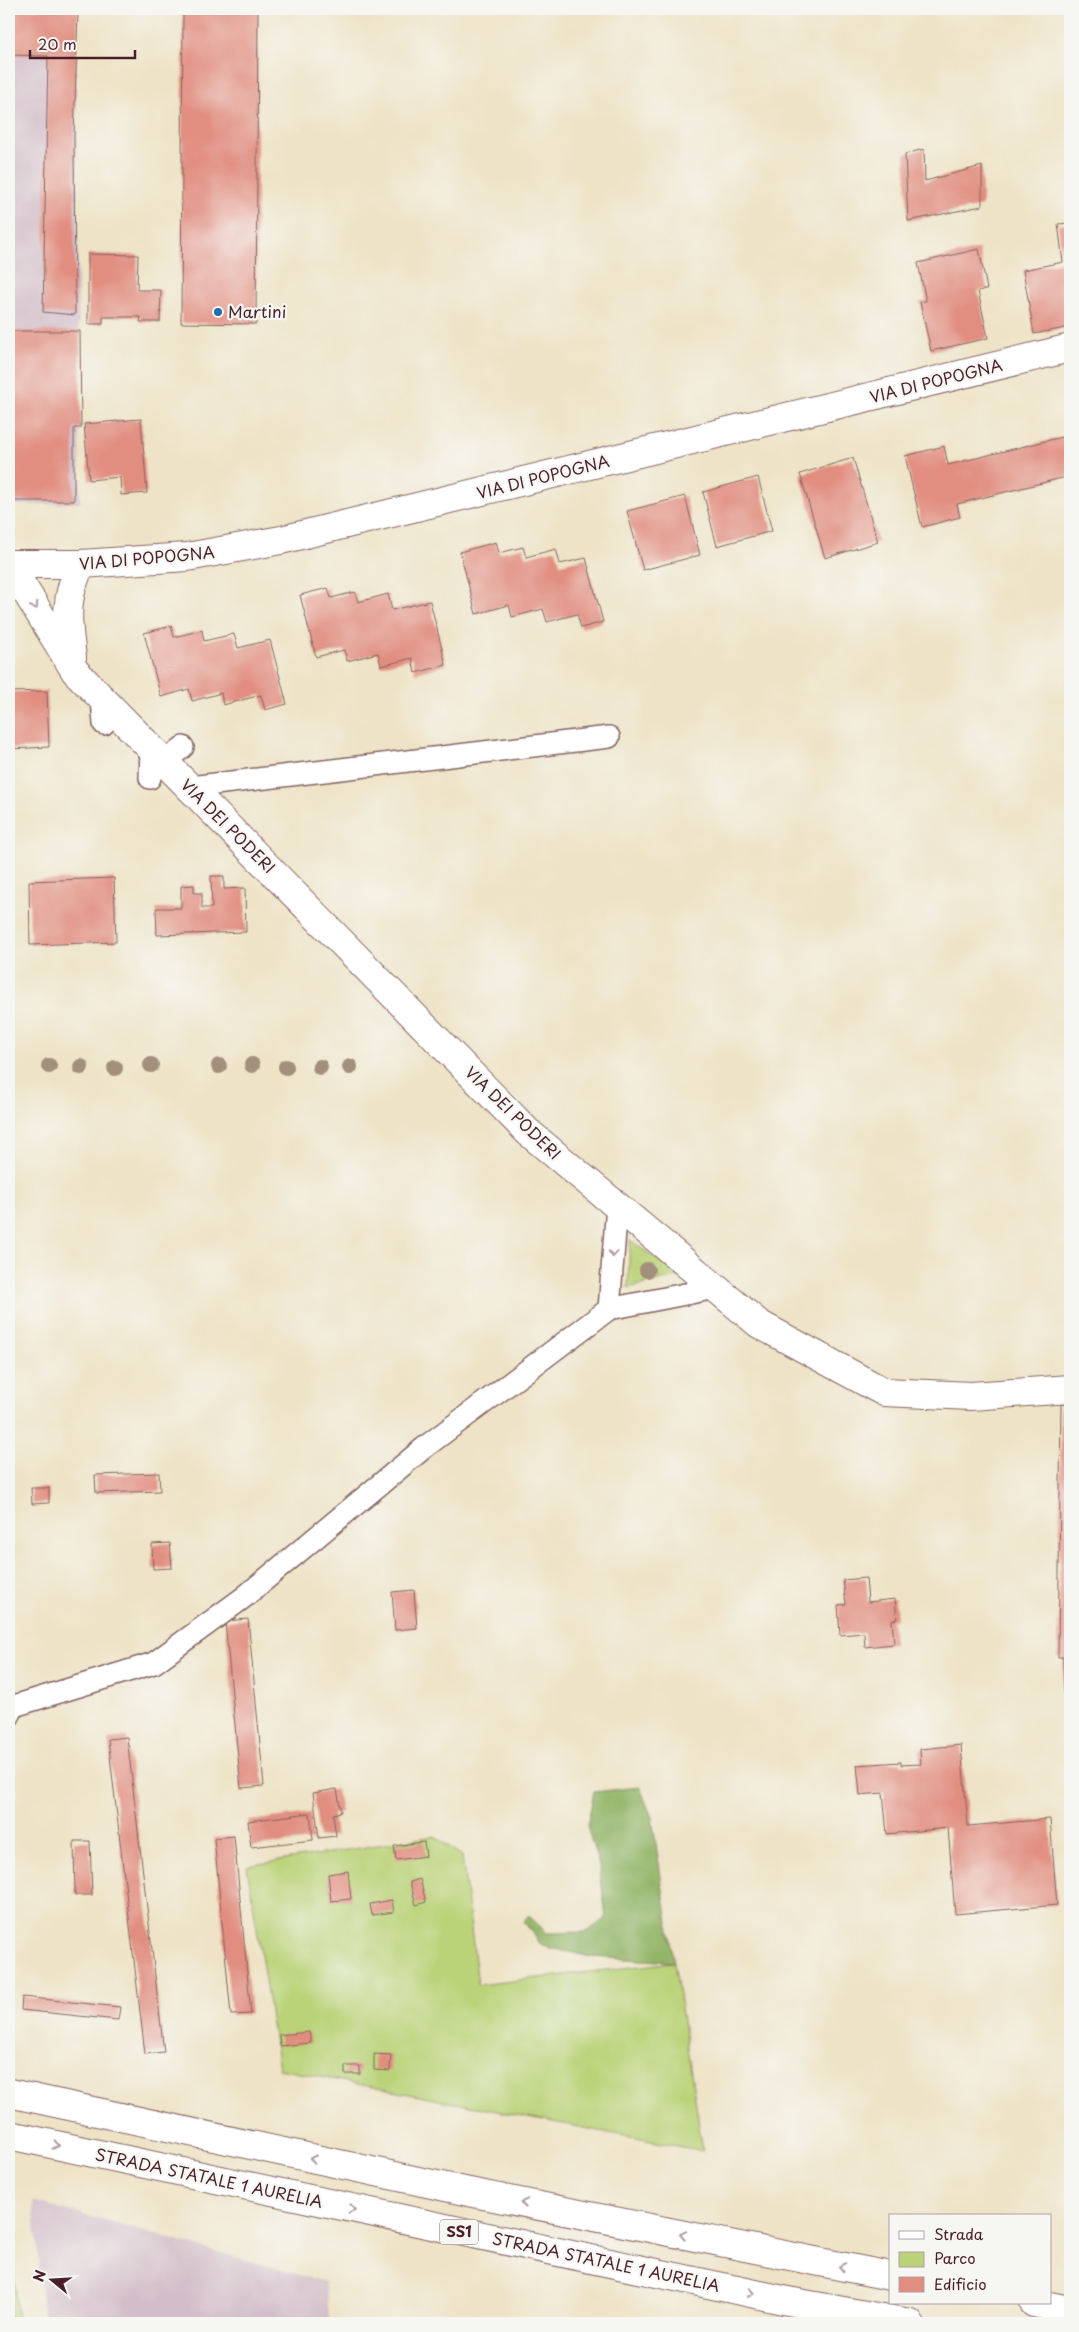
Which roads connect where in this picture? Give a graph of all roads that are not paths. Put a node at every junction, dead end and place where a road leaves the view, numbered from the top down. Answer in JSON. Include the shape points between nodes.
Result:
{"nodes":[{"id":1,"x":1070,"y":348,"type":"edge"},
{"id":2,"x":9,"y":564,"type":"edge"},
{"id":3,"x":81,"y":564,"type":"junction"},
{"id":4,"x":75,"y":671,"type":"junction"},
{"id":5,"x":609,"y":737,"type":"dead end"},
{"id":6,"x":190,"y":787,"type":"junction"},
{"id":7,"x":616,"y":1206,"type":"junction"},
{"id":8,"x":716,"y":1288,"type":"junction"},
{"id":9,"x":609,"y":1309,"type":"junction"},
{"id":10,"x":1070,"y":1390,"type":"edge"},
{"id":11,"x":9,"y":1716,"type":"edge"},
{"id":12,"x":9,"y":2093,"type":"edge"},
{"id":13,"x":9,"y":2135,"type":"edge"},
{"id":14,"x":889,"y":2276,"type":"edge"},
{"id":15,"x":1039,"y":2304,"type":"edge"},
{"id":16,"x":1070,"y":2310,"type":"edge"},
{"id":17,"x":910,"y":2323,"type":"edge"}],
"edges":[{"from":1,"to":3,"type":"main road","name":"VIA DI POPOGNA","via":[[281,540],[187,557]]},
{"from":2,"to":3,"type":"main road","name":"VIA DI POPOGNA"},
{"from":2,"to":4,"type":"main road","name":"VIA DEI PODERI","one_way":true},
{"from":3,"to":4,"type":"main road","via":[[68,597],[67,623]]},
{"from":4,"to":6,"type":"main road","name":"VIA DEI PODERI","via":[[103,711],[162,759]]},
{"from":5,"to":6,"type":"lane"},
{"from":6,"to":7,"type":"main road","name":"VIA DEI PODERI","via":[[528,1132]]},
{"from":7,"to":8,"type":"main road","name":"VIA DEI PODERI"},
{"from":7,"to":9,"type":"lane","one_way":true},
{"from":8,"to":9,"type":"lane"},
{"from":8,"to":10,"type":"main road","name":"VIA DEI PODERI","via":[[759,1324],[884,1392],[971,1396]]},
{"from":9,"to":11,"type":"lane","via":[[425,1447],[243,1598],[154,1663],[14,1706]]},
{"from":14,"to":12,"type":"main road","one_way":true,"via":[[440,2186]]},
{"from":13,"to":17,"type":"main road","name":"STRADA STATALE 1 AURELIA","number":"SS1","one_way":true,"via":[[768,2297]]},
{"from":15,"to":16,"type":"main road"}]}
